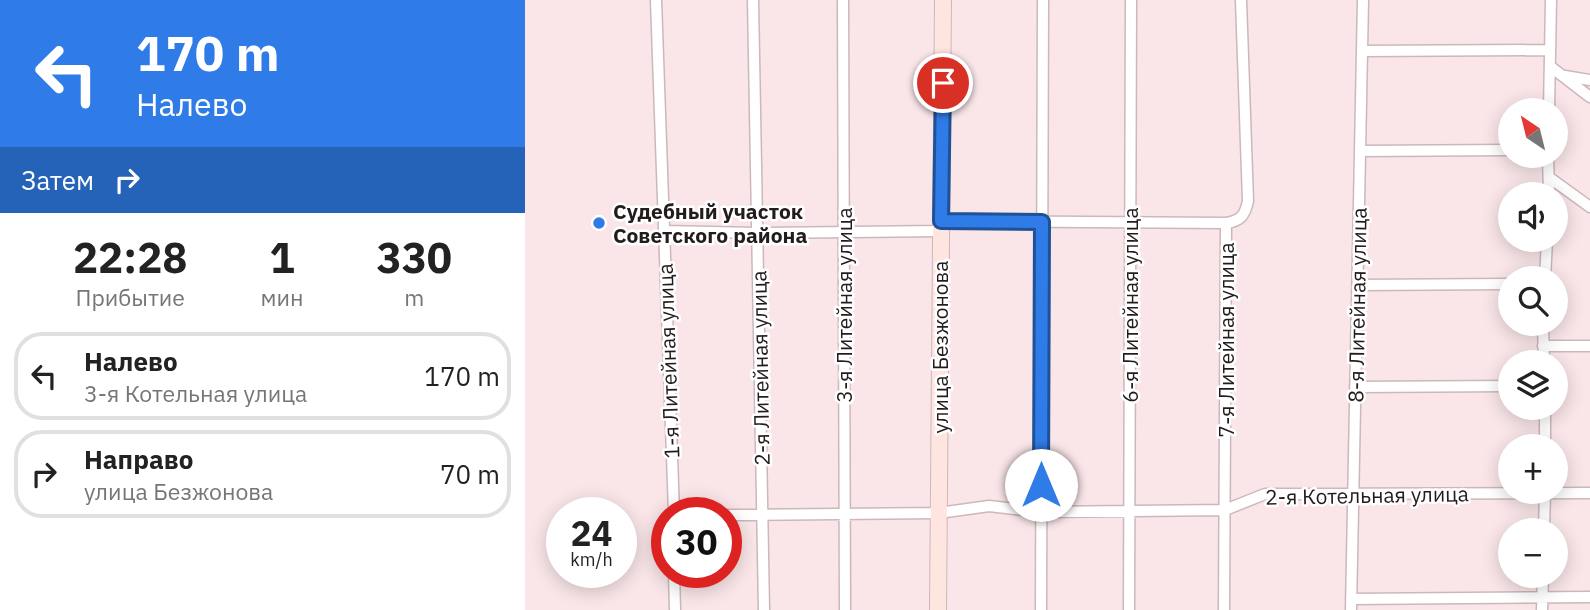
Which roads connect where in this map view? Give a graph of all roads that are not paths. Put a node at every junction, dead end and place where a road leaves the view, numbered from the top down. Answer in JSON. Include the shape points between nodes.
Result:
{"nodes":[{"id":1,"x":656,"y":0,"type":"edge"},
{"id":2,"x":753,"y":0,"type":"edge"},
{"id":3,"x":843,"y":0,"type":"edge"},
{"id":4,"x":943,"y":0,"type":"edge"},
{"id":5,"x":1043,"y":0,"type":"edge"},
{"id":6,"x":1131,"y":0,"type":"edge"},
{"id":7,"x":1241,"y":0,"type":"edge"},
{"id":8,"x":1363,"y":0,"type":"edge"},
{"id":9,"x":1551,"y":0,"type":"edge"},
{"id":10,"x":1549,"y":50,"type":"junction"},
{"id":11,"x":1363,"y":51,"type":"junction"},
{"id":12,"x":1551,"y":67,"type":"junction"},
{"id":13,"x":1563,"y":76,"type":"junction"},
{"id":14,"x":1590,"y":80,"type":"edge"},
{"id":15,"x":1590,"y":97,"type":"edge"},
{"id":16,"x":1550,"y":98,"type":"edge"},
{"id":17,"x":1498,"y":150,"type":"edge"},
{"id":18,"x":1360,"y":151,"type":"junction"},
{"id":19,"x":1549,"y":168,"type":"edge"},
{"id":20,"x":1550,"y":178,"type":"junction"},
{"id":21,"x":1550,"y":182,"type":"edge"},
{"id":22,"x":1590,"y":206,"type":"edge"},
{"id":23,"x":1042,"y":222,"type":"junction"},
{"id":24,"x":1129,"y":222,"type":"junction"},
{"id":25,"x":1226,"y":223,"type":"junction"},
{"id":26,"x":941,"y":226,"type":"junction"},
{"id":27,"x":664,"y":231,"type":"junction"},
{"id":28,"x":844,"y":232,"type":"junction"},
{"id":29,"x":757,"y":233,"type":"junction"},
{"id":30,"x":1498,"y":284,"type":"edge"},
{"id":31,"x":1357,"y":285,"type":"junction"},
{"id":32,"x":1543,"y":336,"type":"edge"},
{"id":33,"x":1543,"y":346,"type":"junction"},
{"id":34,"x":1590,"y":346,"type":"edge"},
{"id":35,"x":1543,"y":350,"type":"edge"},
{"id":36,"x":1498,"y":386,"type":"edge"},
{"id":37,"x":1355,"y":387,"type":"junction"},
{"id":38,"x":1498,"y":492,"type":"edge"},
{"id":39,"x":1353,"y":493,"type":"junction"},
{"id":40,"x":1568,"y":493,"type":"edge"},
{"id":41,"x":1590,"y":493,"type":"edge"},
{"id":42,"x":673,"y":497,"type":"edge"},
{"id":43,"x":1130,"y":510,"type":"junction"},
{"id":44,"x":1224,"y":510,"type":"junction"},
{"id":45,"x":1041,"y":512,"type":"junction"},
{"id":46,"x":939,"y":513,"type":"junction"},
{"id":47,"x":742,"y":515,"type":"edge"},
{"id":48,"x":762,"y":515,"type":"junction"},
{"id":49,"x":845,"y":515,"type":"junction"},
{"id":50,"x":674,"y":588,"type":"edge"},
{"id":51,"x":1542,"y":588,"type":"edge"},
{"id":52,"x":1542,"y":596,"type":"junction"},
{"id":53,"x":1590,"y":597,"type":"edge"},
{"id":54,"x":1351,"y":604,"type":"edge"},
{"id":55,"x":675,"y":610,"type":"edge"},
{"id":56,"x":764,"y":610,"type":"edge"},
{"id":57,"x":845,"y":610,"type":"edge"},
{"id":58,"x":938,"y":610,"type":"edge"},
{"id":59,"x":1041,"y":610,"type":"edge"},
{"id":60,"x":1129,"y":610,"type":"edge"},
{"id":61,"x":1224,"y":610,"type":"edge"},
{"id":62,"x":1542,"y":610,"type":"edge"}],
"edges":[{"from":1,"to":27,"type":"street","name":"1-я Литейная улица"},
{"from":2,"to":29,"type":"street","name":"2-я Литейная улица"},
{"from":3,"to":28,"type":"street","name":"3-я Литейная улица"},
{"from":4,"to":26,"type":"street","name":"улица Безжонова"},
{"from":5,"to":23,"type":"street"},
{"from":6,"to":24,"type":"street","name":"6-я Литейная улица"},
{"from":7,"to":25,"type":"street","name":"7-я Литейная улица","via":[[1248,201],[1238,221]]},
{"from":8,"to":11,"type":"street","name":"8-я Литейная улица"},
{"from":9,"to":10,"type":"street"},
{"from":10,"to":11,"type":"street"},
{"from":10,"to":12,"type":"street"},
{"from":11,"to":18,"type":"street","name":"8-я Литейная улица"},
{"from":12,"to":13,"type":"street"},
{"from":12,"to":16,"type":"street"},
{"from":13,"to":14,"type":"street"},
{"from":13,"to":15,"type":"street"},
{"from":17,"to":18,"type":"street"},
{"from":18,"to":31,"type":"street","name":"8-я Литейная улица"},
{"from":19,"to":20,"type":"street"},
{"from":20,"to":21,"type":"street"},
{"from":20,"to":22,"type":"street"},
{"from":23,"to":24,"type":"street"},
{"from":23,"to":26,"type":"street"},
{"from":23,"to":45,"type":"street"},
{"from":24,"to":25,"type":"street"},
{"from":24,"to":43,"type":"street","name":"6-я Литейная улица"},
{"from":25,"to":44,"type":"street","name":"7-я Литейная улица"},
{"from":26,"to":28,"type":"street"},
{"from":26,"to":46,"type":"street","name":"улица Безжонова"},
{"from":27,"to":29,"type":"street"},
{"from":27,"to":42,"type":"street","name":"1-я Литейная улица"},
{"from":28,"to":29,"type":"street"},
{"from":28,"to":49,"type":"street","name":"3-я Литейная улица"},
{"from":29,"to":48,"type":"street","name":"2-я Литейная улица"},
{"from":30,"to":31,"type":"street"},
{"from":31,"to":37,"type":"street","name":"8-я Литейная улица"},
{"from":32,"to":33,"type":"street"},
{"from":33,"to":34,"type":"street"},
{"from":33,"to":35,"type":"street"},
{"from":36,"to":37,"type":"street"},
{"from":37,"to":39,"type":"street","name":"8-я Литейная улица"},
{"from":38,"to":39,"type":"street","name":"2-я Котельная улица"},
{"from":39,"to":44,"type":"street","name":"2-я Котельная улица","via":[[1265,494]]},
{"from":39,"to":54,"type":"street","name":"8-я Литейная улица"},
{"from":40,"to":41,"type":"street","name":"2-я Котельная улица"},
{"from":43,"to":44,"type":"street","name":"2-я Котельная улица"},
{"from":43,"to":45,"type":"street","name":"2-я Котельная улица"},
{"from":43,"to":60,"type":"street","name":"6-я Литейная улица"},
{"from":44,"to":61,"type":"street","name":"7-я Литейная улица"},
{"from":45,"to":46,"type":"street","name":"2-я Котельная улица","via":[[989,506]]},
{"from":45,"to":59,"type":"street"},
{"from":46,"to":49,"type":"street","name":"2-я Котельная улица"},
{"from":46,"to":58,"type":"street","name":"улица Безжонова"},
{"from":47,"to":48,"type":"street","name":"2-я Котельная улица"},
{"from":48,"to":49,"type":"street","name":"2-я Котельная улица"},
{"from":48,"to":56,"type":"street","name":"2-я Литейная улица"},
{"from":49,"to":57,"type":"street","name":"3-я Литейная улица"},
{"from":50,"to":55,"type":"street"},
{"from":51,"to":52,"type":"street"},
{"from":52,"to":53,"type":"street"},
{"from":52,"to":54,"type":"street"},
{"from":52,"to":62,"type":"street"}]}
